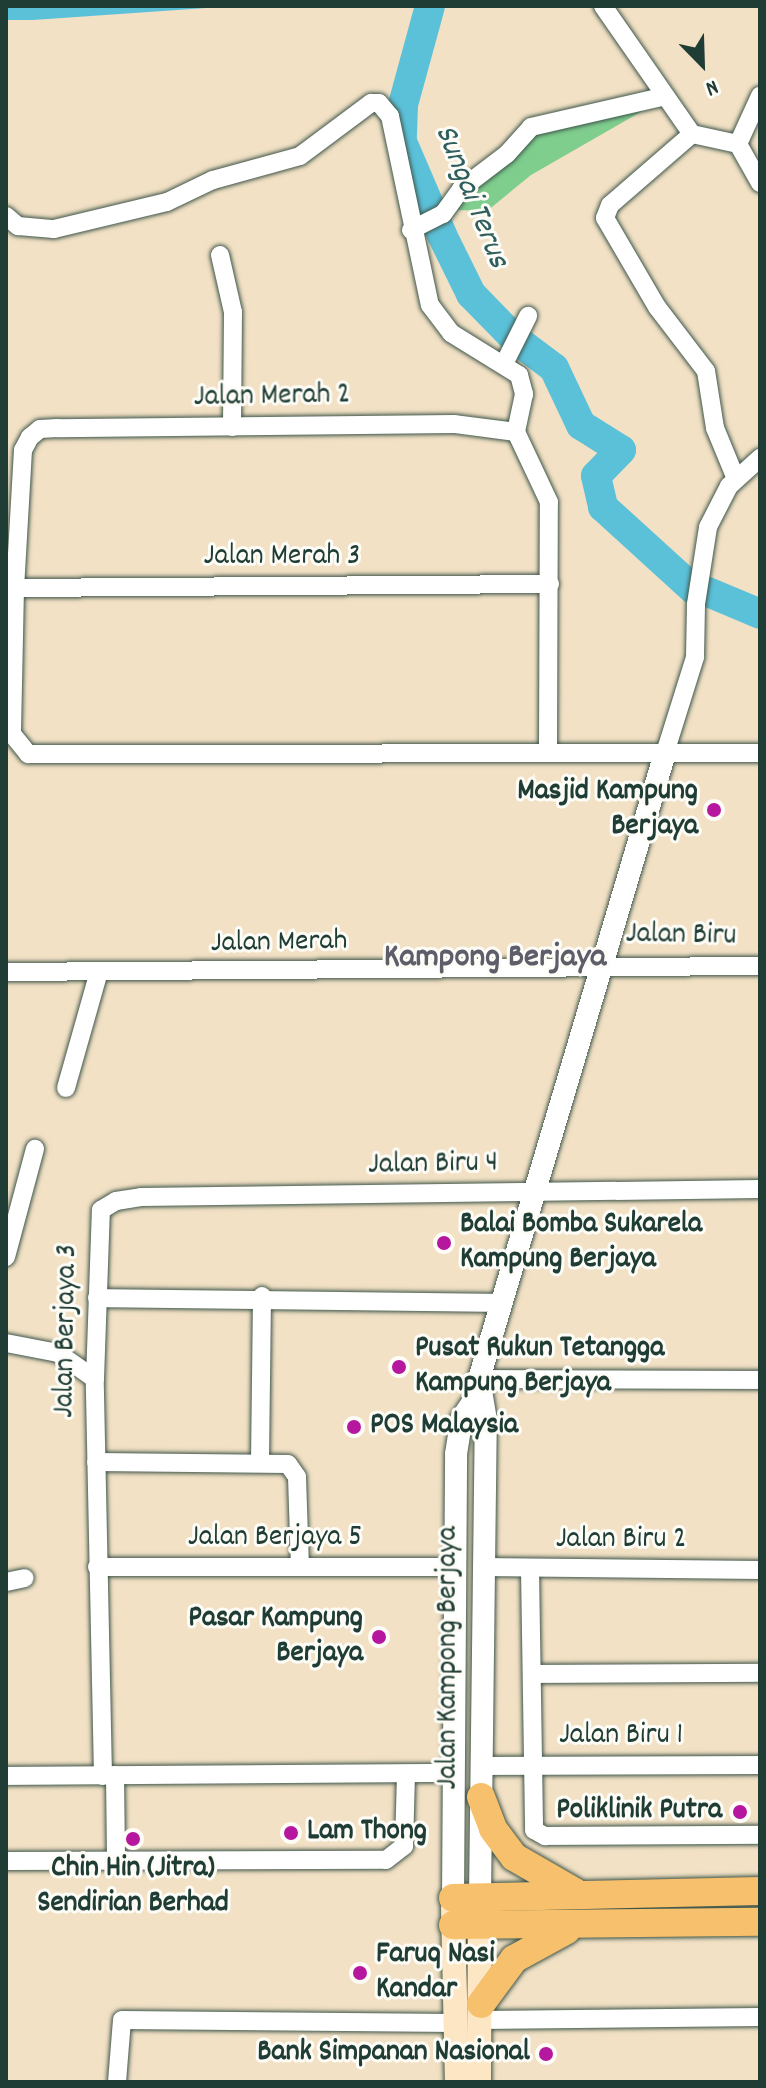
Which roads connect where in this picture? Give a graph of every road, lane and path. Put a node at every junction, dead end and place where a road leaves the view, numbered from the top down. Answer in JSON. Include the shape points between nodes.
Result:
{"nodes":[{"id":1,"x":603,"y":6,"type":"edge"},
{"id":2,"x":760,"y":96,"type":"edge"},
{"id":3,"x":662,"y":97,"type":"junction"},
{"id":4,"x":692,"y":134,"type":"junction"},
{"id":5,"x":738,"y":144,"type":"junction"},
{"id":6,"x":760,"y":183,"type":"edge"},
{"id":7,"x":6,"y":216,"type":"edge"},
{"id":8,"x":416,"y":228,"type":"junction"},
{"id":9,"x":220,"y":255,"type":"dead end"},
{"id":10,"x":525,"y":324,"type":"dead end"},
{"id":11,"x":506,"y":358,"type":"junction"},
{"id":12,"x":232,"y":427,"type":"junction"},
{"id":13,"x":516,"y":432,"type":"junction"},
{"id":14,"x":760,"y":458,"type":"edge"},
{"id":15,"x":736,"y":479,"type":"junction"},
{"id":16,"x":550,"y":584,"type":"junction"},
{"id":17,"x":15,"y":588,"type":"junction"},
{"id":18,"x":548,"y":750,"type":"junction"},
{"id":19,"x":665,"y":753,"type":"junction"},
{"id":20,"x":760,"y":753,"type":"edge"},
{"id":21,"x":601,"y":965,"type":"junction"},
{"id":22,"x":760,"y":966,"type":"edge"},
{"id":23,"x":6,"y":972,"type":"edge"},
{"id":24,"x":98,"y":975,"type":"junction"},
{"id":25,"x":66,"y":1088,"type":"dead end"},
{"id":26,"x":35,"y":1149,"type":"dead end"},
{"id":27,"x":760,"y":1189,"type":"edge"},
{"id":28,"x":534,"y":1192,"type":"junction"},
{"id":29,"x":108,"y":1204,"type":"joint"},
{"id":30,"x":6,"y":1257,"type":"edge"},
{"id":31,"x":262,"y":1296,"type":"junction"},
{"id":32,"x":97,"y":1298,"type":"junction"},
{"id":33,"x":498,"y":1303,"type":"junction"},
{"id":34,"x":6,"y":1343,"type":"edge"},
{"id":35,"x":95,"y":1379,"type":"junction"},
{"id":36,"x":760,"y":1380,"type":"edge"},
{"id":37,"x":479,"y":1386,"type":"junction"},
{"id":38,"x":260,"y":1461,"type":"junction"},
{"id":39,"x":96,"y":1462,"type":"junction"},
{"id":40,"x":300,"y":1566,"type":"junction"},
{"id":41,"x":97,"y":1567,"type":"junction"},
{"id":42,"x":453,"y":1567,"type":"junction"},
{"id":43,"x":482,"y":1567,"type":"junction"},
{"id":44,"x":530,"y":1569,"type":"junction"},
{"id":45,"x":760,"y":1570,"type":"edge"},
{"id":46,"x":25,"y":1578,"type":"dead end"},
{"id":47,"x":6,"y":1582,"type":"edge"},
{"id":48,"x":760,"y":1673,"type":"edge"},
{"id":49,"x":535,"y":1674,"type":"junction"},
{"id":50,"x":535,"y":1765,"type":"junction"},
{"id":51,"x":760,"y":1765,"type":"edge"},
{"id":52,"x":481,"y":1766,"type":"junction"},
{"id":53,"x":454,"y":1773,"type":"junction"},
{"id":54,"x":406,"y":1774,"type":"junction"},
{"id":55,"x":6,"y":1776,"type":"edge"},
{"id":56,"x":109,"y":1776,"type":"junction"},
{"id":57,"x":481,"y":1797,"type":"junction"},
{"id":58,"x":760,"y":1835,"type":"edge"},
{"id":59,"x":6,"y":1861,"type":"edge"},
{"id":60,"x":116,"y":1863,"type":"junction"},
{"id":61,"x":760,"y":1891,"type":"edge"},
{"id":62,"x":579,"y":1894,"type":"junction"},
{"id":63,"x":467,"y":1911,"type":"junction"},
{"id":64,"x":760,"y":1922,"type":"edge"},
{"id":65,"x":587,"y":1923,"type":"junction"},
{"id":66,"x":480,"y":2012,"type":"junction"},
{"id":67,"x":760,"y":2017,"type":"edge"},
{"id":68,"x":455,"y":2023,"type":"junction"},
{"id":69,"x":117,"y":2082,"type":"edge"},
{"id":70,"x":457,"y":2082,"type":"edge"},
{"id":71,"x":479,"y":2082,"type":"edge"}],
"edges":[{"from":1,"to":3,"type":"street"},
{"from":2,"to":5,"type":"street"},
{"from":3,"to":4,"type":"street"},
{"from":3,"to":8,"type":"street","via":[[531,127],[507,154],[461,189],[443,214]]},
{"from":4,"to":5,"type":"street"},
{"from":4,"to":15,"type":"street","via":[[610,205],[605,218],[657,307],[706,371],[715,428]]},
{"from":5,"to":6,"type":"street"},
{"from":7,"to":8,"type":"street","via":[[18,226],[54,229],[167,202],[213,180],[300,156],[371,103],[379,103],[390,116]]},
{"from":8,"to":11,"type":"street","via":[[422,286],[437,319],[451,333]]},
{"from":9,"to":12,"type":"street","via":[[233,312]]},
{"from":10,"to":11,"type":"street"},
{"from":11,"to":13,"type":"street","via":[[524,384]]},
{"from":12,"to":13,"type":"street","name":"Jalan Merah 2","via":[[454,424]]},
{"from":12,"to":17,"type":"street","name":"Jalan Merah 2","via":[[40,429],[23,450]]},
{"from":13,"to":16,"type":"street","via":[[549,502]]},
{"from":14,"to":15,"type":"street"},
{"from":15,"to":19,"type":"street","via":[[708,527],[696,604],[695,657]]},
{"from":16,"to":17,"type":"street","name":"Jalan Merah 3"},
{"from":16,"to":18,"type":"street"},
{"from":17,"to":18,"type":"street","name":"Jalan Merah 2","via":[[12,734],[28,754]]},
{"from":18,"to":19,"type":"street"},
{"from":19,"to":20,"type":"street"},
{"from":19,"to":21,"type":"street","name":"Jalan Kampong Berjaya"},
{"from":21,"to":22,"type":"street","name":"Jalan Biru"},
{"from":21,"to":24,"type":"street","name":"Jalan Merah"},
{"from":21,"to":28,"type":"street","name":"Jalan Kampong Berjaya"},
{"from":23,"to":24,"type":"street","name":"Jalan Merah"},
{"from":24,"to":25,"type":"street"},
{"from":26,"to":30,"type":"street"},
{"from":27,"to":28,"type":"street","name":"Jalan Biru 4"},
{"from":28,"to":29,"type":"street","name":"Jalan Biru 4","via":[[141,1197]]},
{"from":28,"to":33,"type":"street","name":"Jalan Kampong Berjaya"},
{"from":29,"to":32,"type":"street","name":"Jalan Berjaya 3","via":[[98,1216]]},
{"from":31,"to":32,"type":"street"},
{"from":31,"to":33,"type":"street"},
{"from":31,"to":38,"type":"street"},
{"from":32,"to":35,"type":"street","name":"Jalan Berjaya 3"},
{"from":33,"to":37,"type":"street","name":"Jalan Kampong Berjaya"},
{"from":34,"to":35,"type":"street","via":[[58,1353]]},
{"from":35,"to":39,"type":"street","name":"Jalan Berjaya 3"},
{"from":36,"to":37,"type":"street"},
{"from":37,"to":42,"type":"street","name":"Jalan Kampong Berjaya","via":[[462,1418],[456,1454]]},
{"from":37,"to":43,"type":"street","name":"Jalan Kampong Berjaya","via":[[486,1420]]},
{"from":38,"to":39,"type":"street"},
{"from":38,"to":40,"type":"street","via":[[288,1464],[297,1477]]},
{"from":39,"to":41,"type":"street","name":"Jalan Berjaya 3"},
{"from":40,"to":41,"type":"street","name":"Jalan Berjaya 5"},
{"from":40,"to":42,"type":"street","name":"Jalan Berjaya 5"},
{"from":41,"to":56,"type":"street","name":"Jalan Berjaya 3"},
{"from":42,"to":43,"type":"street"},
{"from":42,"to":53,"type":"street","name":"Jalan Kampong Berjaya"},
{"from":43,"to":44,"type":"street","name":"Jalan Biru 2"},
{"from":43,"to":52,"type":"street","name":"Jalan Kampong Berjaya"},
{"from":44,"to":45,"type":"street","name":"Jalan Biru 2"},
{"from":44,"to":49,"type":"street"},
{"from":46,"to":47,"type":"street"},
{"from":48,"to":49,"type":"street"},
{"from":49,"to":50,"type":"street"},
{"from":50,"to":51,"type":"street","name":"Jalan Biru 1"},
{"from":50,"to":52,"type":"street","name":"Jalan Biru 1"},
{"from":50,"to":58,"type":"street","via":[[531,1820],[545,1836]]},
{"from":52,"to":57,"type":"street","name":"Jalan Kampong Berjaya"},
{"from":53,"to":54,"type":"street"},
{"from":53,"to":63,"type":"street","name":"Jalan Kampong Berjaya"},
{"from":54,"to":56,"type":"street"},
{"from":54,"to":60,"type":"street","via":[[404,1846],[386,1860]]},
{"from":55,"to":56,"type":"street"},
{"from":56,"to":60,"type":"street","name":"Jalan Berjaya 3"},
{"from":57,"to":62,"type":"main road","via":[[493,1829],[514,1857]]},
{"from":57,"to":63,"type":"street","name":"Jalan Kampong Berjaya"},
{"from":59,"to":60,"type":"street"},
{"from":61,"to":62,"type":"main road"},
{"from":62,"to":63,"type":"main road"},
{"from":63,"to":65,"type":"main road"},
{"from":63,"to":66,"type":"main road"},
{"from":63,"to":68,"type":"main road"},
{"from":64,"to":65,"type":"main road"},
{"from":65,"to":66,"type":"main road","via":[[530,1946]]},
{"from":66,"to":67,"type":"street"},
{"from":66,"to":71,"type":"main road"},
{"from":68,"to":69,"type":"street","via":[[122,2020]]},
{"from":68,"to":70,"type":"main road"}]}
